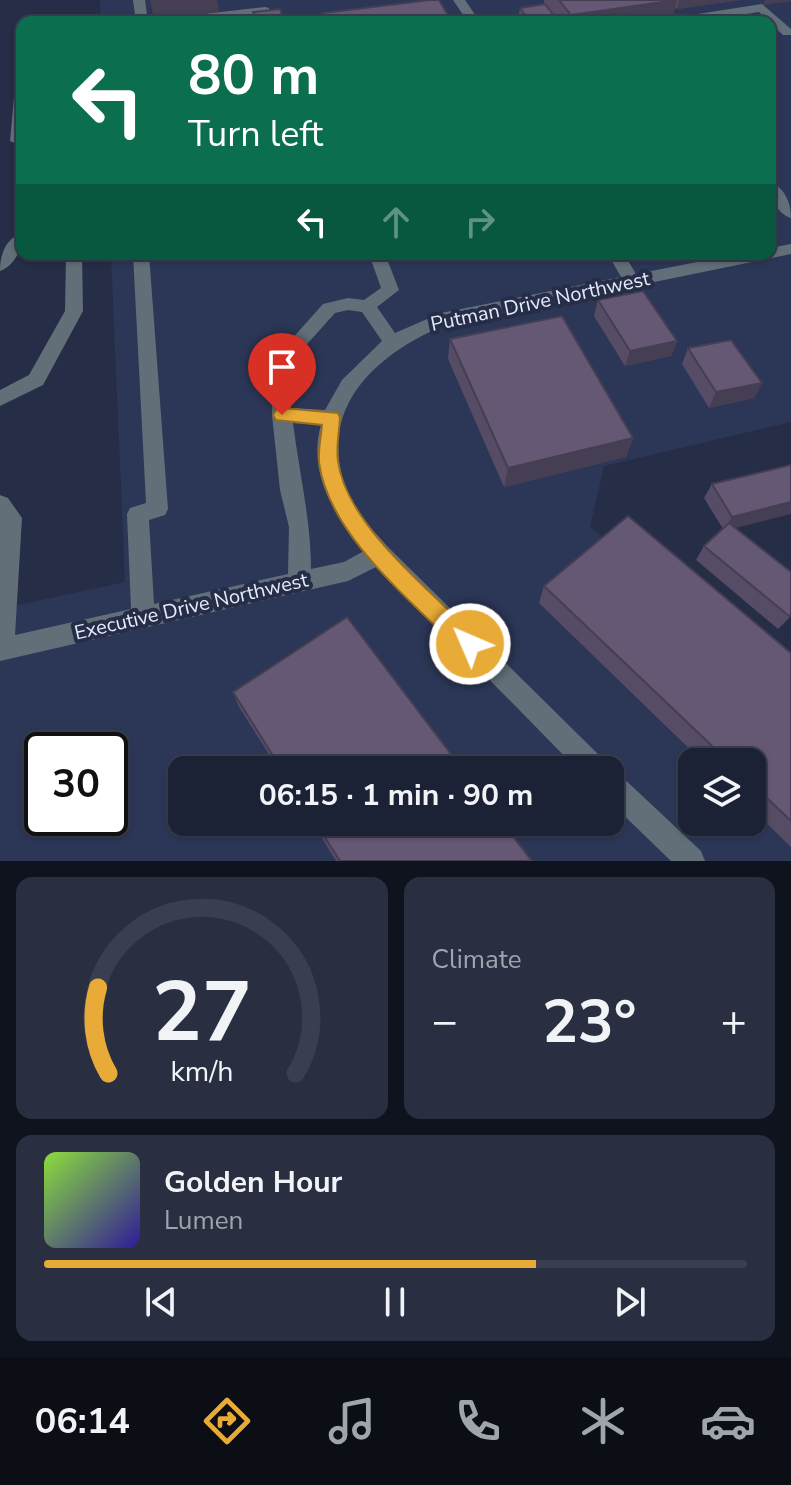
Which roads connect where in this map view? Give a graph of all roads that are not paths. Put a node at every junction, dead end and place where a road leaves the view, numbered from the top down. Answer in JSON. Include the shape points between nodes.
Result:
{"nodes":[{"id":1,"x":263,"y":6,"type":"edge"},
{"id":2,"x":204,"y":16,"type":"edge"},
{"id":3,"x":705,"y":16,"type":"edge"},
{"id":4,"x":771,"y":16,"type":"edge"},
{"id":5,"x":776,"y":194,"type":"edge"},
{"id":6,"x":791,"y":213,"type":"edge"},
{"id":7,"x":16,"y":245,"type":"edge"},
{"id":8,"x":74,"y":260,"type":"edge"},
{"id":9,"x":141,"y":260,"type":"edge"},
{"id":10,"x":379,"y":260,"type":"edge"},
{"id":11,"x":620,"y":260,"type":"edge"},
{"id":12,"x":738,"y":260,"type":"edge"},
{"id":13,"x":0,"y":265,"type":"edge"},
{"id":14,"x":632,"y":281,"type":"junction"},
{"id":15,"x":367,"y":306,"type":"junction"},
{"id":16,"x":391,"y":341,"type":"junction"},
{"id":17,"x":0,"y":399,"type":"edge"},
{"id":18,"x":282,"y":415,"type":"junction"},
{"id":19,"x":331,"y":418,"type":"junction"},
{"id":20,"x":0,"y":504,"type":"edge"},
{"id":21,"x":380,"y":554,"type":"junction"},
{"id":22,"x":299,"y":582,"type":"junction"},
{"id":23,"x":143,"y":617,"type":"junction"},
{"id":24,"x":1,"y":649,"type":"edge"},
{"id":25,"x":582,"y":756,"type":"edge"},
{"id":26,"x":624,"y":796,"type":"edge"},
{"id":27,"x":691,"y":861,"type":"edge"}],
"edges":[{"from":1,"to":2,"type":"street"},
{"from":3,"to":4,"type":"street","via":[[762,8]]},
{"from":5,"to":6,"type":"street"},
{"from":7,"to":13,"type":"street"},
{"from":8,"to":17,"type":"street","via":[[74,311],[36,380]]},
{"from":9,"to":23,"type":"street","via":[[157,509],[138,514]]},
{"from":10,"to":15,"type":"street","via":[[390,290]]},
{"from":11,"to":14,"type":"street"},
{"from":12,"to":14,"type":"street","name":"Putman Drive Northwest"},
{"from":14,"to":16,"type":"street","name":"Putman Drive Northwest","via":[[441,319]]},
{"from":15,"to":16,"type":"street"},
{"from":15,"to":18,"type":"street","via":[[329,308],[282,360]]},
{"from":16,"to":19,"type":"street","name":"Putman Drive Northwest","via":[[355,374]]},
{"from":18,"to":19,"type":"street"},
{"from":18,"to":22,"type":"street","via":[[300,527]]},
{"from":19,"to":21,"type":"street","name":"Putman Drive Northwest","via":[[328,461],[336,492]]},
{"from":20,"to":24,"type":"street","via":[[11,518]]},
{"from":21,"to":22,"type":"street","name":"Executive Drive Northwest","via":[[348,571]]},
{"from":21,"to":25,"type":"street","name":"Putman Drive Northwest"},
{"from":22,"to":23,"type":"street","name":"Executive Drive Northwest"},
{"from":23,"to":24,"type":"street","name":"Executive Drive Northwest"},
{"from":26,"to":27,"type":"street"}]}
